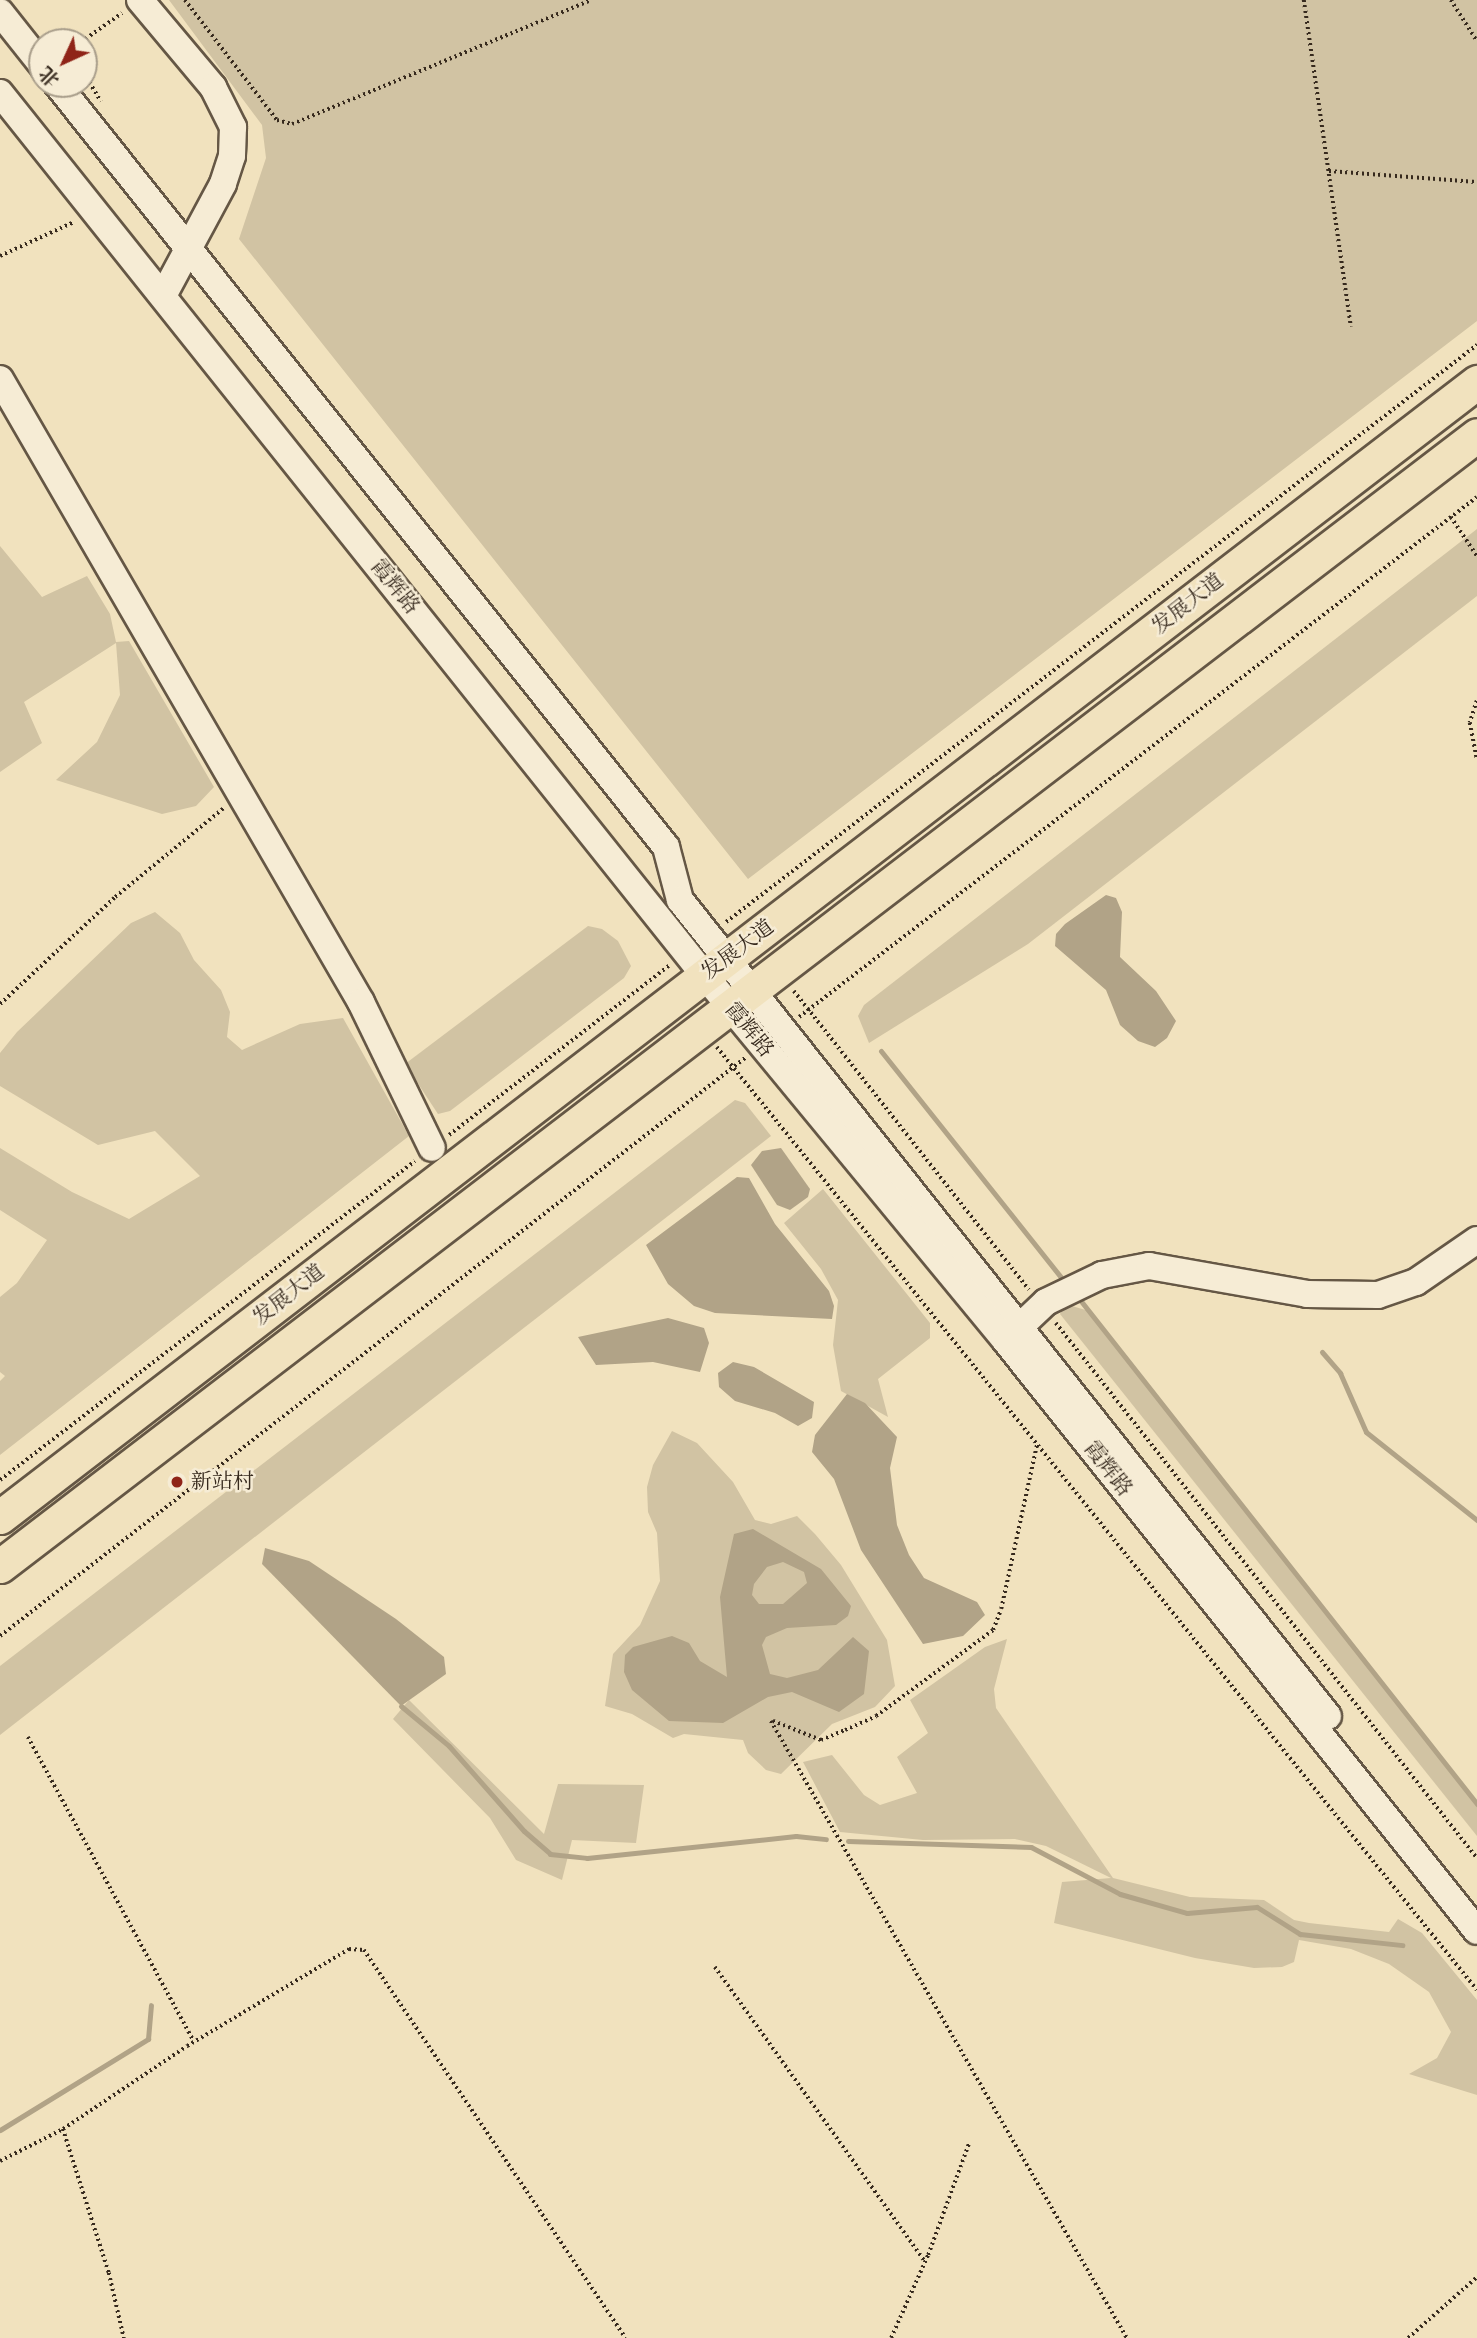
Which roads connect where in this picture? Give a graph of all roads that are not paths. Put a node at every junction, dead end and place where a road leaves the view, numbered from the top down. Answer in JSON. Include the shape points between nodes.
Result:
{"nodes":[{"id":1,"x":134,"y":3,"type":"edge"},
{"id":2,"x":0,"y":12,"type":"edge"},
{"id":3,"x":28,"y":47,"type":"edge"},
{"id":4,"x":0,"y":93,"type":"edge"},
{"id":5,"x":68,"y":98,"type":"edge"},
{"id":6,"x":190,"y":250,"type":"junction"},
{"id":7,"x":163,"y":296,"type":"junction"},
{"id":8,"x":0,"y":379,"type":"edge"},
{"id":9,"x":1477,"y":382,"type":"edge"},
{"id":10,"x":1477,"y":435,"type":"edge"},
{"id":11,"x":719,"y":946,"type":"junction"},
{"id":12,"x":752,"y":988,"type":"junction"},
{"id":13,"x":432,"y":1148,"type":"road end"},
{"id":14,"x":1477,"y":1240,"type":"edge"},
{"id":15,"x":1012,"y":1333,"type":"junction"},
{"id":16,"x":0,"y":1517,"type":"edge"},
{"id":17,"x":0,"y":1566,"type":"edge"},
{"id":18,"x":1477,"y":1904,"type":"edge"},
{"id":19,"x":1477,"y":1931,"type":"edge"}],
"edges":[{"from":1,"to":6,"type":"street","via":[[213,87],[233,127],[232,156],[223,184]]},
{"from":2,"to":3,"type":"street"},
{"from":4,"to":7,"type":"street","name":"霞辉路"},
{"from":5,"to":6,"type":"street","name":"霞辉路"},
{"from":6,"to":7,"type":"street"},
{"from":6,"to":11,"type":"street","name":"霞辉路","via":[[666,847],[681,900]]},
{"from":7,"to":11,"type":"street","name":"霞辉路"},
{"from":8,"to":13,"type":"street","via":[[361,1002]]},
{"from":9,"to":11,"type":"main road","name":"发展大道"},
{"from":10,"to":12,"type":"main road","name":"发展大道"},
{"from":11,"to":12,"type":"street","name":"霞辉路"},
{"from":11,"to":16,"type":"main road","name":"发展大道"},
{"from":12,"to":15,"type":"street","name":"霞辉路"},
{"from":12,"to":15,"type":"street","name":"霞辉路","via":[[762,1045]]},
{"from":12,"to":17,"type":"main road","name":"发展大道"},
{"from":14,"to":15,"type":"street","via":[[1416,1282],[1378,1295],[1307,1294],[1149,1266],[1102,1275],[1042,1306]]},
{"from":15,"to":18,"type":"street","name":"霞辉路"},
{"from":15,"to":19,"type":"street","name":"霞辉路"}]}
